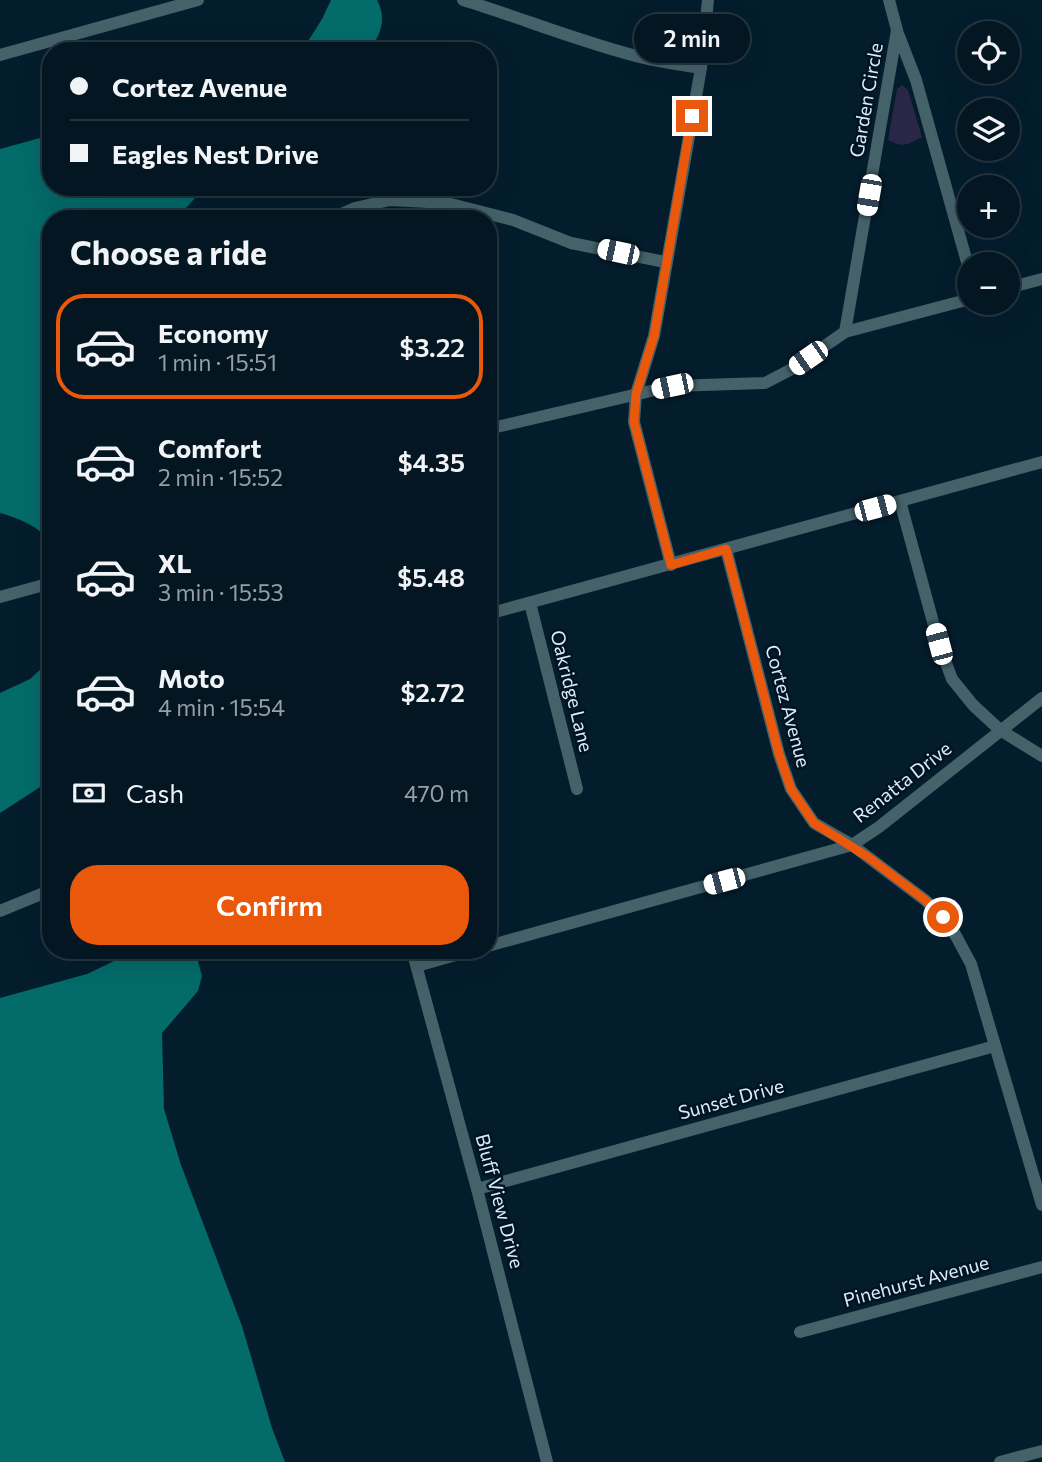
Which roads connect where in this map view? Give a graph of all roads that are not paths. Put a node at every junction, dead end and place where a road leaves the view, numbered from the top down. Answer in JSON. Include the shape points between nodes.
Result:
{"nodes":[{"id":1,"x":198,"y":0,"type":"edge"},
{"id":2,"x":463,"y":0,"type":"edge"},
{"id":3,"x":708,"y":0,"type":"edge"},
{"id":4,"x":889,"y":0,"type":"edge"},
{"id":5,"x":897,"y":30,"type":"junction"},
{"id":6,"x":47,"y":42,"type":"edge"},
{"id":7,"x":42,"y":43,"type":"edge"},
{"id":8,"x":0,"y":55,"type":"edge"},
{"id":9,"x":701,"y":68,"type":"junction"},
{"id":10,"x":350,"y":210,"type":"edge"},
{"id":11,"x":474,"y":210,"type":"edge"},
{"id":12,"x":497,"y":216,"type":"edge"},
{"id":13,"x":964,"y":252,"type":"edge"},
{"id":14,"x":665,"y":262,"type":"junction"},
{"id":15,"x":1042,"y":279,"type":"edge"},
{"id":16,"x":1020,"y":285,"type":"edge"},
{"id":17,"x":957,"y":302,"type":"edge"},
{"id":18,"x":845,"y":332,"type":"junction"},
{"id":19,"x":636,"y":394,"type":"junction"},
{"id":20,"x":497,"y":427,"type":"edge"},
{"id":21,"x":1042,"y":462,"type":"edge"},
{"id":22,"x":900,"y":501,"type":"junction"},
{"id":23,"x":726,"y":549,"type":"junction"},
{"id":24,"x":671,"y":565,"type":"junction"},
{"id":25,"x":42,"y":585,"type":"edge"},
{"id":26,"x":0,"y":597,"type":"edge"},
{"id":27,"x":530,"y":603,"type":"junction"},
{"id":28,"x":497,"y":612,"type":"edge"},
{"id":29,"x":1042,"y":698,"type":"edge"},
{"id":30,"x":1000,"y":730,"type":"junction"},
{"id":31,"x":1042,"y":756,"type":"edge"},
{"id":32,"x":577,"y":789,"type":"dead end"},
{"id":33,"x":852,"y":845,"type":"junction"},
{"id":34,"x":42,"y":894,"type":"edge"},
{"id":35,"x":0,"y":911,"type":"edge"},
{"id":36,"x":497,"y":944,"type":"edge"},
{"id":37,"x":415,"y":959,"type":"edge"},
{"id":38,"x":442,"y":959,"type":"edge"},
{"id":39,"x":417,"y":966,"type":"junction"},
{"id":40,"x":995,"y":1046,"type":"junction"},
{"id":41,"x":477,"y":1189,"type":"junction"},
{"id":42,"x":1042,"y":1205,"type":"edge"},
{"id":43,"x":1042,"y":1268,"type":"edge"},
{"id":44,"x":800,"y":1332,"type":"dead end"},
{"id":45,"x":1042,"y":1451,"type":"edge"},
{"id":46,"x":547,"y":1462,"type":"edge"},
{"id":47,"x":1000,"y":1462,"type":"edge"}],
"edges":[{"from":1,"to":6,"type":"street"},
{"from":2,"to":9,"type":"street","via":[[649,59]]},
{"from":3,"to":9,"type":"street"},
{"from":4,"to":5,"type":"street","name":"Garden Circle"},
{"from":5,"to":13,"type":"street","via":[[916,80]]},
{"from":5,"to":18,"type":"street","name":"Garden Circle"},
{"from":7,"to":8,"type":"street"},
{"from":9,"to":14,"type":"street"},
{"from":10,"to":11,"type":"street","via":[[390,200],[447,203]]},
{"from":12,"to":14,"type":"street","via":[[571,243]]},
{"from":14,"to":19,"type":"street","via":[[654,336]]},
{"from":15,"to":16,"type":"street"},
{"from":17,"to":18,"type":"street"},
{"from":18,"to":19,"type":"street","via":[[765,383],[672,386]]},
{"from":19,"to":20,"type":"street"},
{"from":19,"to":24,"type":"street","via":[[634,422]]},
{"from":21,"to":22,"type":"street"},
{"from":22,"to":23,"type":"street"},
{"from":22,"to":30,"type":"street","via":[[951,679]]},
{"from":23,"to":24,"type":"street"},
{"from":23,"to":33,"type":"street","name":"Cortez Avenue","via":[[791,789],[814,823]]},
{"from":24,"to":27,"type":"street"},
{"from":25,"to":26,"type":"street"},
{"from":27,"to":28,"type":"street"},
{"from":27,"to":32,"type":"street","name":"Oakridge Lane"},
{"from":29,"to":30,"type":"street","name":"Renatta Drive"},
{"from":30,"to":31,"type":"street"},
{"from":30,"to":33,"type":"street","name":"Renatta Drive"},
{"from":33,"to":36,"type":"street","name":"Renatta Drive"},
{"from":33,"to":40,"type":"street","name":"Cortez Avenue","via":[[943,917],[971,964]]},
{"from":34,"to":35,"type":"street"},
{"from":37,"to":39,"type":"street","name":"Bluff View Drive"},
{"from":38,"to":39,"type":"street"},
{"from":39,"to":41,"type":"street","name":"Bluff View Drive"},
{"from":40,"to":41,"type":"street","name":"Sunset Drive"},
{"from":40,"to":42,"type":"street","name":"Cortez Avenue"},
{"from":41,"to":46,"type":"street","name":"Bluff View Drive"},
{"from":43,"to":44,"type":"street","name":"Pinehurst Avenue"},
{"from":45,"to":47,"type":"street"}]}
